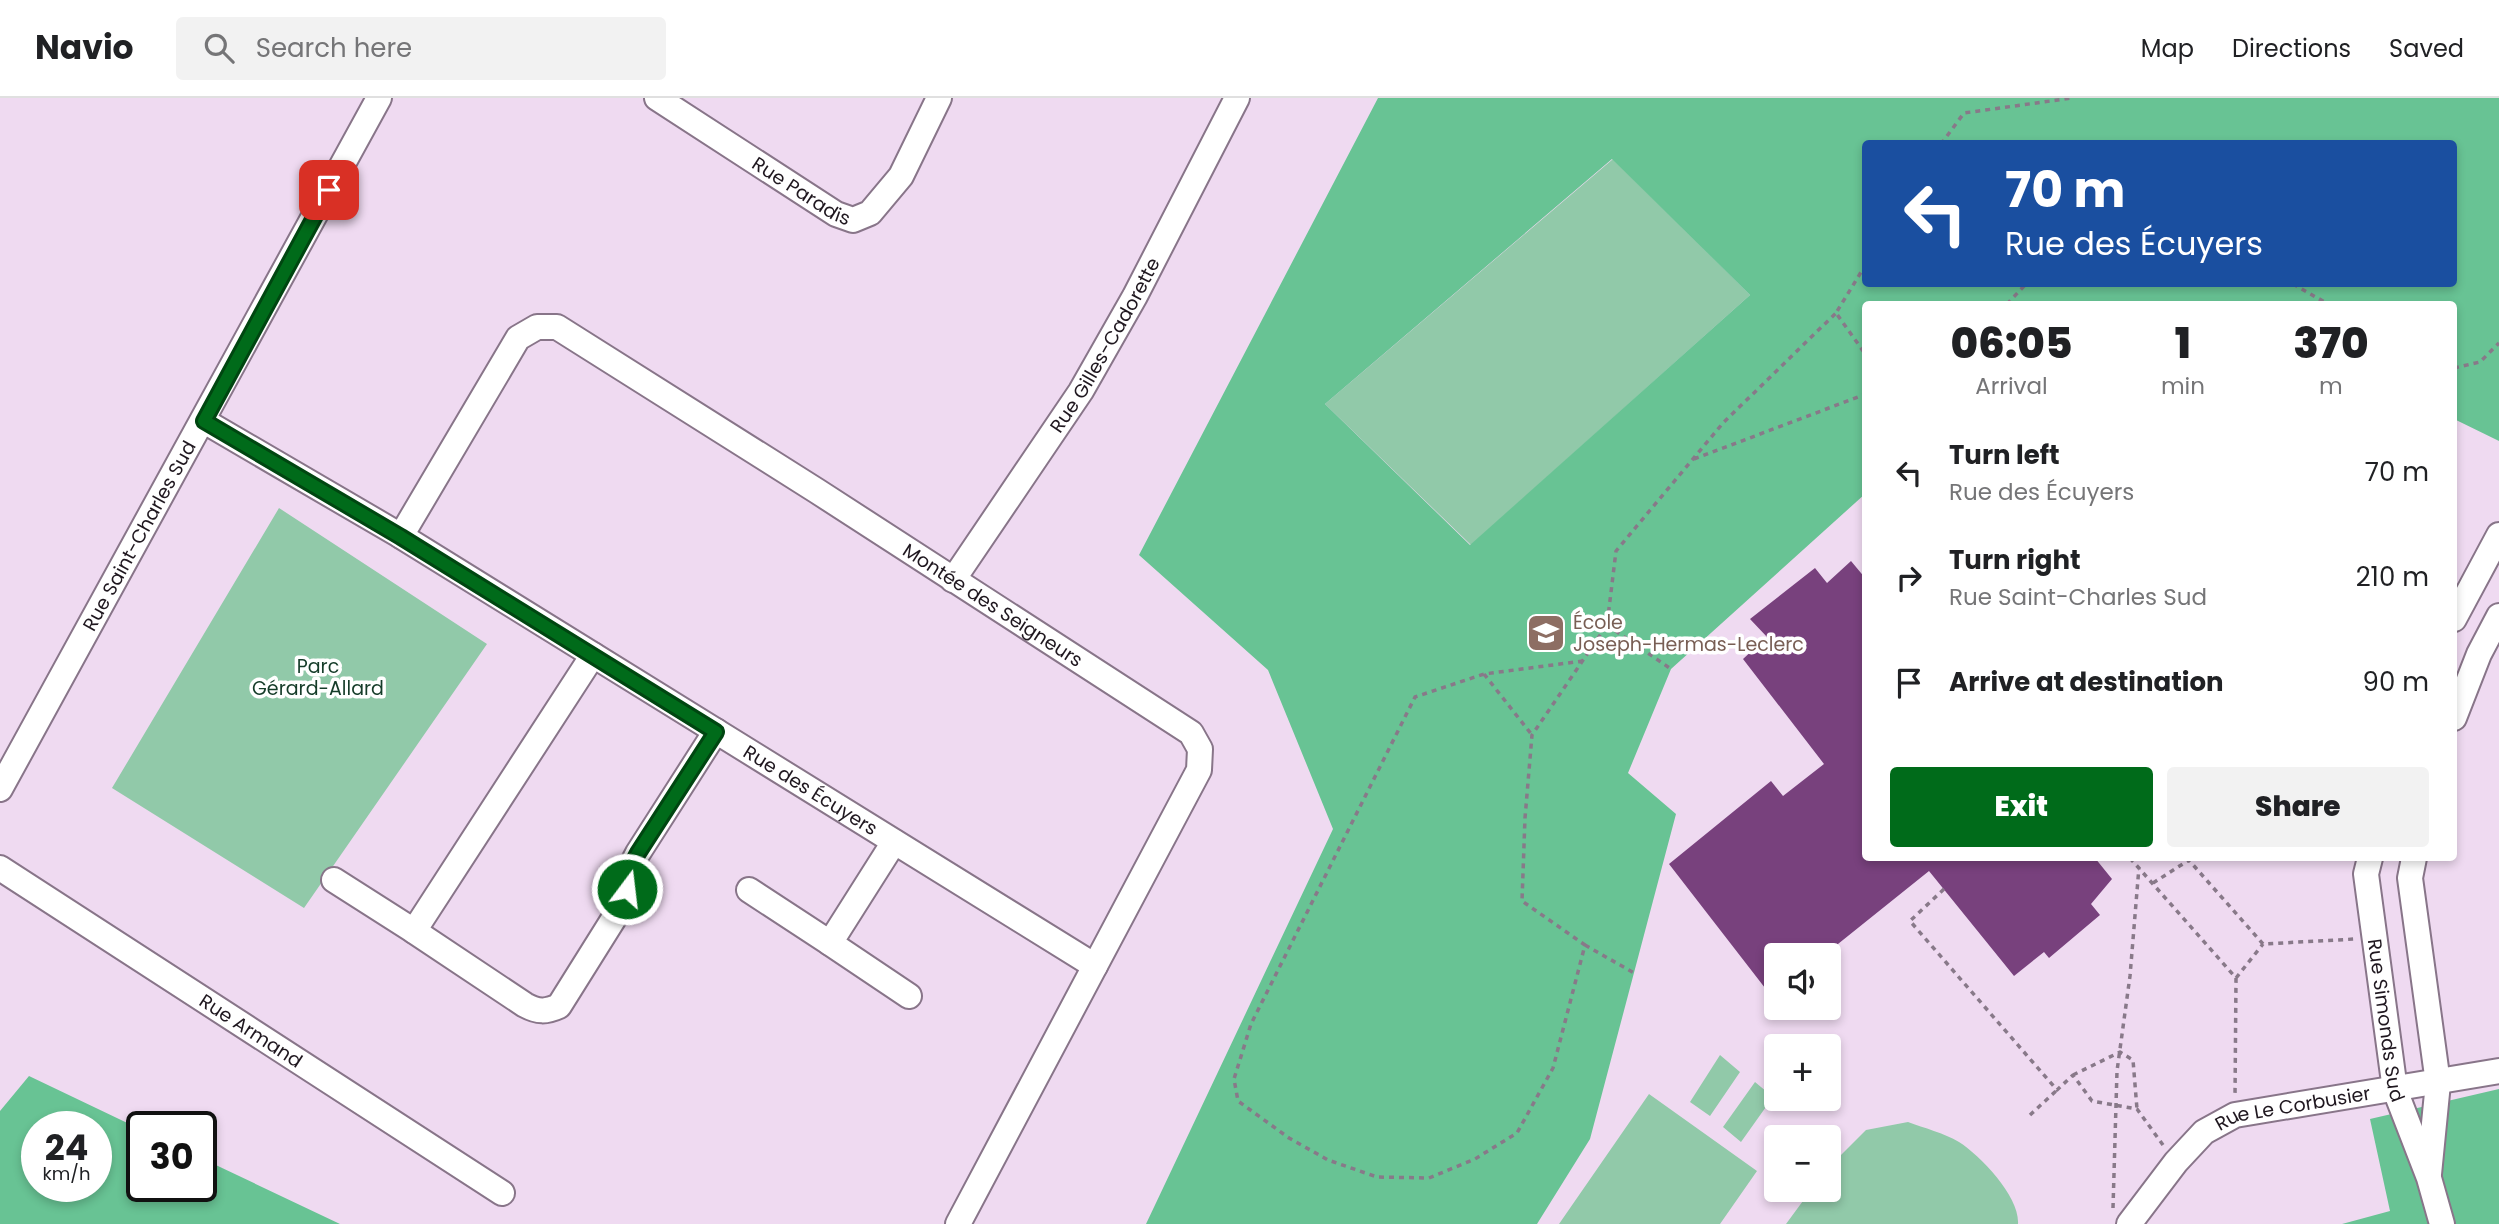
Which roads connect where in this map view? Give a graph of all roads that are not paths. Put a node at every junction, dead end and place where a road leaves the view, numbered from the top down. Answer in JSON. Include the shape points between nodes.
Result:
{"nodes":[{"id":1,"x":379,"y":98,"type":"edge"},
{"id":2,"x":657,"y":98,"type":"edge"},
{"id":3,"x":939,"y":98,"type":"edge"},
{"id":4,"x":1237,"y":98,"type":"edge"},
{"id":5,"x":688,"y":107,"type":"edge"},
{"id":6,"x":204,"y":421,"type":"junction"},
{"id":7,"x":2499,"y":535,"type":"edge"},
{"id":8,"x":401,"y":537,"type":"junction"},
{"id":9,"x":953,"y":580,"type":"junction"},
{"id":10,"x":2457,"y":613,"type":"edge"},
{"id":11,"x":2499,"y":616,"type":"edge"},
{"id":12,"x":593,"y":655,"type":"junction"},
{"id":13,"x":2457,"y":711,"type":"edge"},
{"id":14,"x":716,"y":732,"type":"junction"},
{"id":15,"x":0,"y":789,"type":"edge"},
{"id":16,"x":894,"y":842,"type":"junction"},
{"id":17,"x":2369,"y":861,"type":"edge"},
{"id":18,"x":2413,"y":861,"type":"edge"},
{"id":19,"x":0,"y":868,"type":"edge"},
{"id":20,"x":334,"y":880,"type":"dead end"},
{"id":21,"x":749,"y":890,"type":"dead end"},
{"id":22,"x":414,"y":931,"type":"junction"},
{"id":23,"x":830,"y":943,"type":"junction"},
{"id":24,"x":1095,"y":966,"type":"junction"},
{"id":25,"x":909,"y":996,"type":"dead end"},
{"id":26,"x":2499,"y":1071,"type":"edge"},
{"id":27,"x":2438,"y":1083,"type":"junction"},
{"id":28,"x":2395,"y":1090,"type":"junction"},
{"id":29,"x":2429,"y":1178,"type":"junction"},
{"id":30,"x":502,"y":1193,"type":"dead end"},
{"id":31,"x":2121,"y":1217,"type":"edge"},
{"id":32,"x":958,"y":1224,"type":"edge"},
{"id":33,"x":2442,"y":1224,"type":"edge"}],
"edges":[{"from":1,"to":6,"type":"street","name":"Rue Saint-Charles Sud"},
{"from":2,"to":5,"type":"street","name":"Rue Paradis"},
{"from":3,"to":5,"type":"street","name":"Rue Paradis","via":[[901,176],[870,213],[853,220],[836,214]]},
{"from":4,"to":9,"type":"street","name":"Rue Gilles-Cadorette","via":[[1081,391]]},
{"from":6,"to":8,"type":"street","name":"Rue des Écuyers"},
{"from":6,"to":15,"type":"street","name":"Rue Saint-Charles Sud"},
{"from":7,"to":10,"type":"street"},
{"from":8,"to":9,"type":"street","name":"Montée des Seigneurs","via":[[518,338],[537,327],[557,327]]},
{"from":8,"to":12,"type":"street","name":"Rue des Écuyers"},
{"from":9,"to":24,"type":"street","name":"Montée des Seigneurs","via":[[1191,733],[1200,749],[1199,770]]},
{"from":11,"to":13,"type":"street"},
{"from":12,"to":14,"type":"street","name":"Rue des Écuyers"},
{"from":12,"to":22,"type":"street"},
{"from":14,"to":16,"type":"street","name":"Rue des Écuyers"},
{"from":14,"to":22,"type":"street","via":[[638,853],[627,874],[621,907],[559,1006],[547,1012],[525,1005]]},
{"from":16,"to":23,"type":"street"},
{"from":16,"to":24,"type":"street","name":"Rue des Écuyers"},
{"from":17,"to":28,"type":"street","name":"Rue Simonds Sud","via":[[2366,874]]},
{"from":18,"to":27,"type":"street","name":"Rue Simonds Sud","via":[[2410,878]]},
{"from":19,"to":30,"type":"street","name":"Rue Armand"},
{"from":20,"to":22,"type":"street"},
{"from":21,"to":23,"type":"street"},
{"from":23,"to":25,"type":"street"},
{"from":24,"to":32,"type":"street","name":"Montée des Seigneurs"},
{"from":26,"to":27,"type":"street","name":"Rue Le Corbusier"},
{"from":27,"to":28,"type":"street","name":"Rue Le Corbusier"},
{"from":27,"to":29,"type":"street","name":"Rue Simonds Sud"},
{"from":28,"to":29,"type":"street","name":"Rue Simonds Sud"},
{"from":28,"to":31,"type":"street","name":"Rue Le Corbusier","via":[[2235,1115],[2204,1132]]},
{"from":29,"to":33,"type":"street","name":"Rue Simonds Sud"}]}
